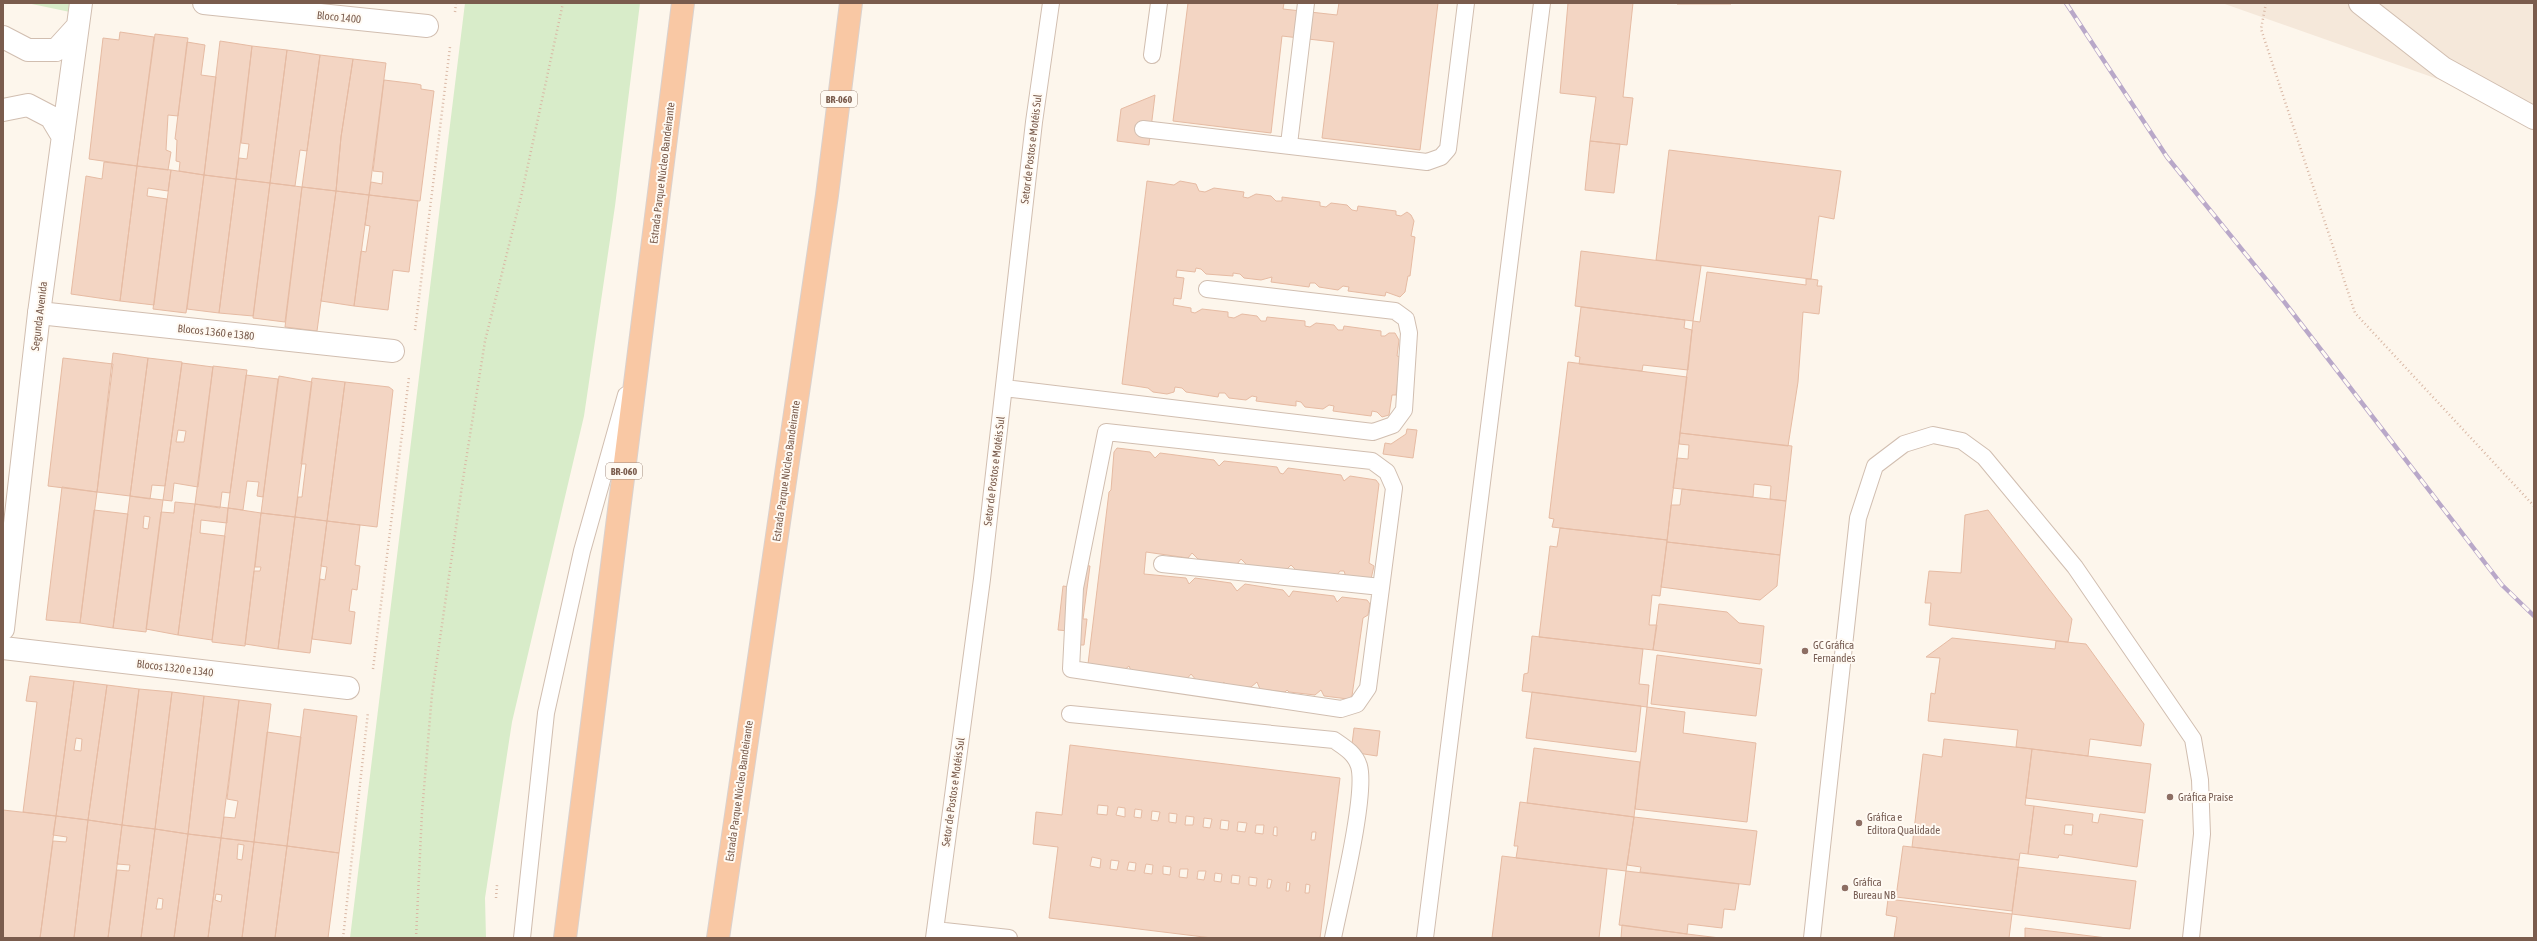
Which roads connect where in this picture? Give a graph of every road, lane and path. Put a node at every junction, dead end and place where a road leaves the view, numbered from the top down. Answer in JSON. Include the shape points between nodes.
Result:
{"nodes":[{"id":1,"x":81,"y":3,"type":"edge"},
{"id":2,"x":204,"y":3,"type":"edge"},
{"id":3,"x":456,"y":3,"type":"edge"},
{"id":4,"x":564,"y":3,"type":"edge"},
{"id":5,"x":683,"y":3,"type":"edge"},
{"id":6,"x":851,"y":3,"type":"edge"},
{"id":7,"x":1051,"y":3,"type":"edge"},
{"id":8,"x":1159,"y":3,"type":"edge"},
{"id":9,"x":1306,"y":3,"type":"edge"},
{"id":10,"x":1466,"y":3,"type":"edge"},
{"id":11,"x":1542,"y":3,"type":"edge"},
{"id":12,"x":2266,"y":3,"type":"edge"},
{"id":13,"x":2360,"y":3,"type":"edge"},
{"id":14,"x":454,"y":16,"type":"dead end"},
{"id":15,"x":427,"y":26,"type":"dead end"},
{"id":16,"x":76,"y":28,"type":"junction"},
{"id":17,"x":3,"y":38,"type":"edge"},
{"id":18,"x":451,"y":45,"type":"dead end"},
{"id":19,"x":1152,"y":55,"type":"dead end"},
{"id":20,"x":3,"y":110,"type":"edge"},
{"id":21,"x":2534,"y":118,"type":"edge"},
{"id":22,"x":1143,"y":128,"type":"dead end"},
{"id":23,"x":63,"y":137,"type":"junction"},
{"id":24,"x":1289,"y":144,"type":"junction"},
{"id":25,"x":1208,"y":289,"type":"dead end"},
{"id":26,"x":39,"y":313,"type":"junction"},
{"id":27,"x":414,"y":333,"type":"dead end"},
{"id":28,"x":641,"y":338,"type":"junction"},
{"id":29,"x":393,"y":351,"type":"dead end"},
{"id":30,"x":409,"y":373,"type":"dead end"},
{"id":31,"x":1004,"y":388,"type":"junction"},
{"id":32,"x":2534,"y":506,"type":"edge"},
{"id":33,"x":1162,"y":564,"type":"dead end"},
{"id":34,"x":1381,"y":587,"type":"junction"},
{"id":35,"x":3,"y":629,"type":"edge"},
{"id":36,"x":3,"y":648,"type":"edge"},
{"id":37,"x":372,"y":674,"type":"dead end"},
{"id":38,"x":348,"y":688,"type":"dead end"},
{"id":39,"x":369,"y":705,"type":"dead end"},
{"id":40,"x":1070,"y":714,"type":"dead end"},
{"id":41,"x":935,"y":934,"type":"edge"},
{"id":42,"x":343,"y":938,"type":"edge"},
{"id":43,"x":416,"y":938,"type":"edge"},
{"id":44,"x":522,"y":938,"type":"edge"},
{"id":45,"x":565,"y":938,"type":"edge"},
{"id":46,"x":718,"y":938,"type":"edge"},
{"id":47,"x":1009,"y":938,"type":"edge"},
{"id":48,"x":1333,"y":938,"type":"edge"},
{"id":49,"x":1425,"y":938,"type":"edge"},
{"id":50,"x":1812,"y":938,"type":"edge"},
{"id":51,"x":2191,"y":938,"type":"edge"}],
"edges":[{"from":1,"to":16,"type":"street","name":"Segunda Avenida"},
{"from":2,"to":15,"type":"street","name":"Bloco 1400"},
{"from":3,"to":14,"type":"path"},
{"from":4,"to":43,"type":"path","via":[[521,197],[485,340],[432,694],[422,812]]},
{"from":5,"to":28,"type":"highway","name":"Estrada Parque Núcleo Bandeirante","number":"BR-060"},
{"from":6,"to":46,"type":"highway","name":"Estrada Parque Núcleo Bandeirante","number":"BR-060","via":[[825,203]]},
{"from":7,"to":31,"type":"lane","name":"Setor de Postos e Motéis Sul","via":[[1034,122]]},
{"from":8,"to":19,"type":"lane"},
{"from":9,"to":24,"type":"lane"},
{"from":10,"to":24,"type":"lane","via":[[1448,149],[1441,157],[1427,162]]},
{"from":11,"to":49,"type":"lane"},
{"from":12,"to":32,"type":"path","via":[[2261,29],[2355,313]]},
{"from":13,"to":21,"type":"street","via":[[2443,68]]},
{"from":16,"to":17,"type":"street","via":[[56,50],[28,50]]},
{"from":16,"to":23,"type":"street","name":"Segunda Avenida"},
{"from":18,"to":27,"type":"path"},
{"from":20,"to":23,"type":"street","via":[[28,105],[52,118]]},
{"from":22,"to":24,"type":"lane"},
{"from":23,"to":26,"type":"street","name":"Segunda Avenida"},
{"from":25,"to":31,"type":"lane","via":[[1394,312],[1406,319],[1410,333],[1404,410],[1393,425],[1373,432]]},
{"from":26,"to":29,"type":"street","name":"Blocos 1360 e 1380"},
{"from":26,"to":35,"type":"street","name":"Segunda Avenida"},
{"from":28,"to":44,"type":"lane","via":[[582,552],[546,713]]},
{"from":28,"to":45,"type":"highway","name":"Estrada Parque Núcleo Bandeirante","number":"BR-060"},
{"from":30,"to":37,"type":"path"},
{"from":31,"to":41,"type":"lane","name":"Setor de Postos e Motéis Sul","via":[[981,587]]},
{"from":33,"to":34,"type":"lane"},
{"from":34,"to":34,"type":"lane","via":[[1368,688],[1357,704],[1342,709],[1071,669],[1076,588],[1106,432],[1372,461],[1386,472],[1394,488]]},
{"from":36,"to":38,"type":"street","name":"Blocos 1320 e 1340"},
{"from":39,"to":42,"type":"path"},
{"from":40,"to":48,"type":"lane","via":[[1334,740],[1352,752],[1358,766],[1360,781]]},
{"from":41,"to":47,"type":"lane"},
{"from":50,"to":51,"type":"lane","via":[[1858,518],[1875,466],[1904,444],[1933,435],[1962,442],[1984,457],[2076,568],[2193,740],[2200,780],[2202,834]]}]}
